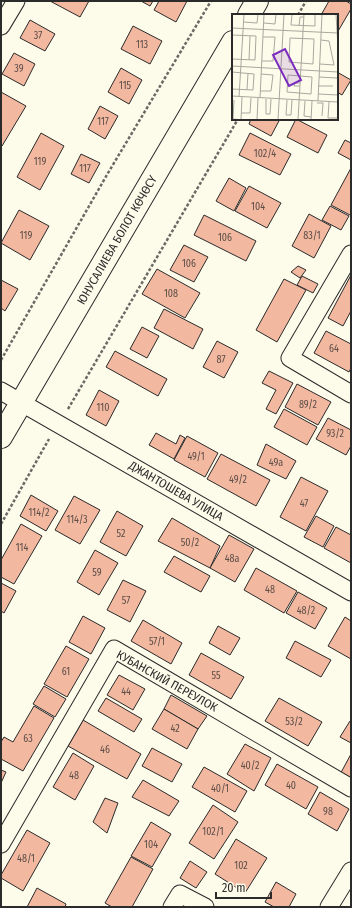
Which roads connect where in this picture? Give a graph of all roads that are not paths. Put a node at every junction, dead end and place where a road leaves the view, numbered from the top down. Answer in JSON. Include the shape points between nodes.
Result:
{"nodes":[{"id":1,"x":16,"y":1,"type":"edge"},
{"id":2,"x":257,"y":1,"type":"edge"},
{"id":3,"x":250,"y":14,"type":"edge"},
{"id":4,"x":1,"y":26,"type":"edge"},
{"id":5,"x":232,"y":44,"type":"edge"},
{"id":6,"x":351,"y":254,"type":"edge"},
{"id":7,"x":1,"y":391,"type":"edge"},
{"id":8,"x":351,"y":394,"type":"edge"},
{"id":9,"x":21,"y":403,"type":"junction"},
{"id":10,"x":1,"y":437,"type":"edge"},
{"id":11,"x":351,"y":592,"type":"edge"},
{"id":12,"x":351,"y":788,"type":"edge"},
{"id":13,"x":1,"y":844,"type":"edge"},
{"id":14,"x":351,"y":871,"type":"edge"},
{"id":15,"x":172,"y":907,"type":"edge"},
{"id":16,"x":205,"y":907,"type":"edge"},
{"id":17,"x":329,"y":907,"type":"edge"}],
"edges":[{"from":1,"to":4,"type":"street"},
{"from":2,"to":3,"type":"main road"},
{"from":5,"to":9,"type":"main road","name":"ЮНУСАЛИЕВА БОЛОТ КӨЧӨСҮ"},
{"from":6,"to":8,"type":"street","via":[[290,358]]},
{"from":7,"to":9,"type":"street","name":"ДЖАНТОШЕВА УЛИЦА"},
{"from":9,"to":10,"type":"main road","name":"ЮНУСАЛИЕВА БОЛОТ КӨЧӨСҮ"},
{"from":9,"to":11,"type":"street","name":"ДЖАНТОШЕВА УЛИЦА"},
{"from":12,"to":13,"type":"street","name":"КУБАНСКИЙ ПЕРЕУЛОК","via":[[114,649]]},
{"from":14,"to":17,"type":"street"},
{"from":15,"to":16,"type":"street","via":[[180,894]]}]}
